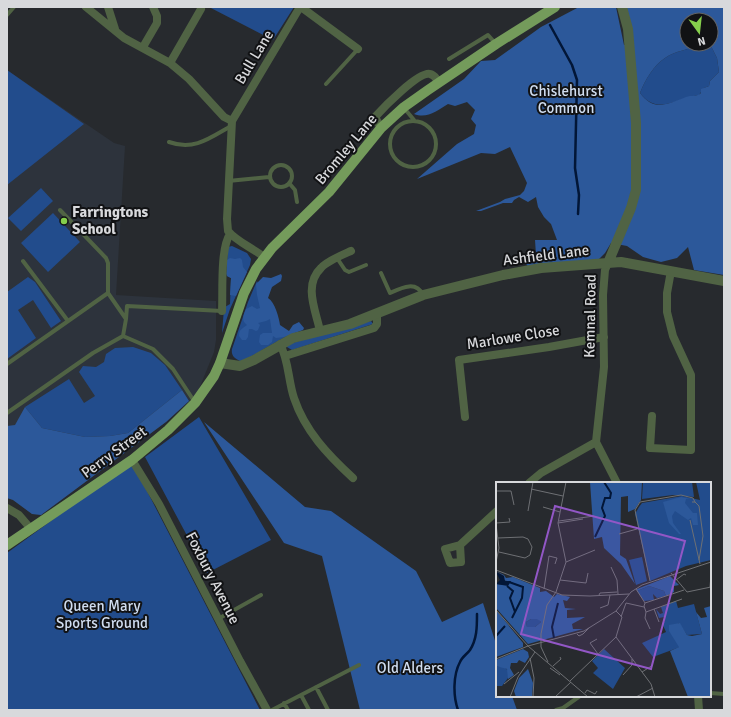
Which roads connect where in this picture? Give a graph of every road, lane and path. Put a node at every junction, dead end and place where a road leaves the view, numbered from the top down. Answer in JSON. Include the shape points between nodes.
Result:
{"nodes":[{"id":1,"x":14,"y":7,"type":"edge"},
{"id":2,"x":86,"y":7,"type":"edge"},
{"id":3,"x":108,"y":7,"type":"edge"},
{"id":4,"x":153,"y":7,"type":"edge"},
{"id":5,"x":301,"y":7,"type":"edge"},
{"id":6,"x":555,"y":7,"type":"edge"},
{"id":7,"x":622,"y":7,"type":"edge"},
{"id":8,"x":201,"y":9,"type":"dead end"},
{"id":9,"x":7,"y":15,"type":"edge"},
{"id":10,"x":115,"y":30,"type":"junction"},
{"id":11,"x":496,"y":44,"type":"junction"},
{"id":12,"x":143,"y":47,"type":"junction"},
{"id":13,"x":358,"y":49,"type":"joint"},
{"id":14,"x":449,"y":59,"type":"dead end"},
{"id":15,"x":170,"y":63,"type":"junction"},
{"id":16,"x":439,"y":82,"type":"junction"},
{"id":17,"x":326,"y":84,"type":"dead end"},
{"id":18,"x":404,"y":107,"type":"junction"},
{"id":19,"x":414,"y":120,"type":"junction"},
{"id":20,"x":231,"y":123,"type":"junction"},
{"id":21,"x":381,"y":128,"type":"junction"},
{"id":22,"x":169,"y":142,"type":"dead end"},
{"id":23,"x":269,"y":177,"type":"junction"},
{"id":24,"x":228,"y":181,"type":"junction"},
{"id":25,"x":289,"y":183,"type":"junction"},
{"id":26,"x":297,"y":202,"type":"dead end"},
{"id":27,"x":60,"y":210,"type":"dead end"},
{"id":28,"x":230,"y":234,"type":"junction"},
{"id":29,"x":351,"y":251,"type":"dead end"},
{"id":30,"x":264,"y":257,"type":"junction"},
{"id":31,"x":337,"y":258,"type":"junction"},
{"id":32,"x":23,"y":261,"type":"dead end"},
{"id":33,"x":608,"y":263,"type":"junction"},
{"id":34,"x":366,"y":266,"type":"dead end"},
{"id":35,"x":671,"y":271,"type":"junction"},
{"id":36,"x":381,"y":273,"type":"dead end"},
{"id":37,"x":724,"y":281,"type":"edge"},
{"id":38,"x":108,"y":293,"type":"junction"},
{"id":39,"x":423,"y":295,"type":"junction"},
{"id":40,"x":222,"y":311,"type":"joint"},
{"id":41,"x":377,"y":314,"type":"junction"},
{"id":42,"x":126,"y":319,"type":"junction"},
{"id":43,"x":68,"y":322,"type":"junction"},
{"id":44,"x":320,"y":331,"type":"junction"},
{"id":45,"x":123,"y":336,"type":"junction"},
{"id":46,"x":604,"y":337,"type":"junction"},
{"id":47,"x":280,"y":344,"type":"junction"},
{"id":48,"x":285,"y":356,"type":"junction"},
{"id":49,"x":220,"y":362,"type":"junction"},
{"id":50,"x":7,"y":364,"type":"edge"},
{"id":51,"x":195,"y":403,"type":"junction"},
{"id":52,"x":7,"y":413,"type":"edge"},
{"id":53,"x":652,"y":416,"type":"dead end"},
{"id":54,"x":465,"y":417,"type":"dead end"},
{"id":55,"x":596,"y":442,"type":"junction"},
{"id":56,"x":132,"y":460,"type":"junction"},
{"id":57,"x":353,"y":478,"type":"dead end"},
{"id":58,"x":530,"y":482,"type":"edge"},
{"id":59,"x":616,"y":482,"type":"edge"},
{"id":60,"x":7,"y":508,"type":"edge"},
{"id":61,"x":496,"y":512,"type":"edge"},
{"id":62,"x":31,"y":529,"type":"junction"},
{"id":63,"x":7,"y":545,"type":"edge"},
{"id":64,"x":460,"y":545,"type":"dead end"},
{"id":65,"x":261,"y":595,"type":"dead end"},
{"id":66,"x":218,"y":619,"type":"junction"},
{"id":67,"x":359,"y":665,"type":"dead end"},
{"id":68,"x":316,"y":687,"type":"junction"},
{"id":69,"x":711,"y":693,"type":"edge"},
{"id":70,"x":724,"y":694,"type":"edge"},
{"id":71,"x":301,"y":695,"type":"junction"},
{"id":72,"x":579,"y":697,"type":"edge"},
{"id":73,"x":698,"y":697,"type":"edge"},
{"id":74,"x":284,"y":703,"type":"junction"},
{"id":75,"x":266,"y":710,"type":"edge"},
{"id":76,"x":272,"y":710,"type":"edge"},
{"id":77,"x":288,"y":710,"type":"edge"},
{"id":78,"x":309,"y":710,"type":"edge"},
{"id":79,"x":328,"y":710,"type":"edge"},
{"id":80,"x":556,"y":710,"type":"edge"},
{"id":81,"x":699,"y":710,"type":"edge"}],
"edges":[{"from":1,"to":9,"type":"lane"},
{"from":2,"to":10,"type":"street"},
{"from":3,"to":10,"type":"street"},
{"from":4,"to":12,"type":"street","via":[[157,23]]},
{"from":5,"to":13,"type":"street"},
{"from":5,"to":20,"type":"street","name":"Bull Lane"},
{"from":6,"to":11,"type":"main road","name":"Bromley Lane"},
{"from":7,"to":33,"type":"street","name":"Kemnal Road","via":[[628,29],[636,123],[636,190]]},
{"from":8,"to":15,"type":"street"},
{"from":10,"to":12,"type":"street","via":[[124,38]]},
{"from":11,"to":14,"type":"lane","via":[[488,35]]},
{"from":11,"to":16,"type":"main road","name":"Bromley Lane"},
{"from":12,"to":15,"type":"street"},
{"from":13,"to":17,"type":"lane"},
{"from":15,"to":20,"type":"street"},
{"from":16,"to":18,"type":"main road","name":"Bromley Lane"},
{"from":16,"to":21,"type":"street","via":[[429,73],[403,89],[375,117]]},
{"from":18,"to":19,"type":"lane"},
{"from":18,"to":21,"type":"main road","name":"Bromley Lane"},
{"from":19,"to":19,"type":"lane","via":[[400,124],[390,136],[389,144],[390,151],[399,163],[414,167],[422,166],[429,161],[436,148],[434,132],[422,122]]},
{"from":20,"to":22,"type":"lane","via":[[200,143],[179,146]]},
{"from":20,"to":24,"type":"street"},
{"from":21,"to":30,"type":"main road","name":"Bromley Lane","via":[[330,192]]},
{"from":23,"to":24,"type":"lane"},
{"from":23,"to":25,"type":"lane","via":[[276,186],[284,187]]},
{"from":23,"to":25,"type":"lane","via":[[272,167],[283,164],[291,170],[292,178]]},
{"from":24,"to":28,"type":"street","via":[[227,227]]},
{"from":25,"to":26,"type":"lane","via":[[295,190]]},
{"from":27,"to":38,"type":"lane","via":[[106,258]]},
{"from":28,"to":30,"type":"street"},
{"from":28,"to":40,"type":"street","via":[[225,243]]},
{"from":29,"to":31,"type":"street"},
{"from":30,"to":49,"type":"main road","name":"Bromley Lane","via":[[244,293]]},
{"from":31,"to":34,"type":"lane","via":[[348,272]]},
{"from":31,"to":44,"type":"street","via":[[321,267],[312,284],[311,294]]},
{"from":32,"to":43,"type":"lane"},
{"from":33,"to":35,"type":"street","name":"Ashfield Lane","via":[[621,262]]},
{"from":33,"to":39,"type":"street","name":"Ashfield Lane","via":[[541,268]]},
{"from":33,"to":46,"type":"street","name":"Kemnal Road","via":[[604,288]]},
{"from":35,"to":37,"type":"street","name":"Ashfield Lane"},
{"from":35,"to":53,"type":"street","via":[[667,312],[673,336],[691,375],[691,450],[650,448]]},
{"from":36,"to":39,"type":"lane","via":[[390,293],[402,287],[412,286],[419,289]]},
{"from":38,"to":42,"type":"lane"},
{"from":38,"to":43,"type":"lane"},
{"from":39,"to":41,"type":"street","name":"Ashfield Lane"},
{"from":40,"to":42,"type":"lane","via":[[127,306]]},
{"from":41,"to":44,"type":"street","name":"Ashfield Lane"},
{"from":41,"to":48,"type":"street","via":[[377,324],[374,328]]},
{"from":42,"to":45,"type":"lane"},
{"from":43,"to":50,"type":"lane"},
{"from":44,"to":47,"type":"street","name":"Ashfield Lane"},
{"from":45,"to":51,"type":"lane","via":[[153,349],[173,368]]},
{"from":45,"to":52,"type":"lane","via":[[93,353]]},
{"from":46,"to":54,"type":"street","name":"Marlowe Close","via":[[459,360]]},
{"from":46,"to":55,"type":"street","name":"Kemnal Road","via":[[604,367]]},
{"from":47,"to":48,"type":"street"},
{"from":47,"to":49,"type":"street","name":"Ashfield Lane","via":[[244,365]]},
{"from":48,"to":57,"type":"street","via":[[294,399],[312,435],[331,458]]},
{"from":49,"to":51,"type":"main road","name":"Perry Street","via":[[214,376]]},
{"from":51,"to":56,"type":"main road","name":"Perry Street"},
{"from":55,"to":58,"type":"street","via":[[541,473]]},
{"from":55,"to":59,"type":"street"},
{"from":56,"to":62,"type":"main road","name":"Perry Street"},
{"from":56,"to":66,"type":"street","name":"Foxbury Avenue"},
{"from":60,"to":62,"type":"street","via":[[19,515]]},
{"from":61,"to":64,"type":"street"},
{"from":62,"to":63,"type":"main road","name":"Perry Street"},
{"from":65,"to":66,"type":"lane"},
{"from":66,"to":75,"type":"street","name":"Foxbury Avenue"},
{"from":67,"to":68,"type":"lane"},
{"from":68,"to":71,"type":"lane"},
{"from":68,"to":79,"type":"lane"},
{"from":69,"to":70,"type":"lane"},
{"from":71,"to":74,"type":"lane"},
{"from":71,"to":78,"type":"lane"},
{"from":72,"to":80,"type":"lane"},
{"from":73,"to":81,"type":"street"},
{"from":74,"to":76,"type":"lane"},
{"from":74,"to":77,"type":"lane"}]}
